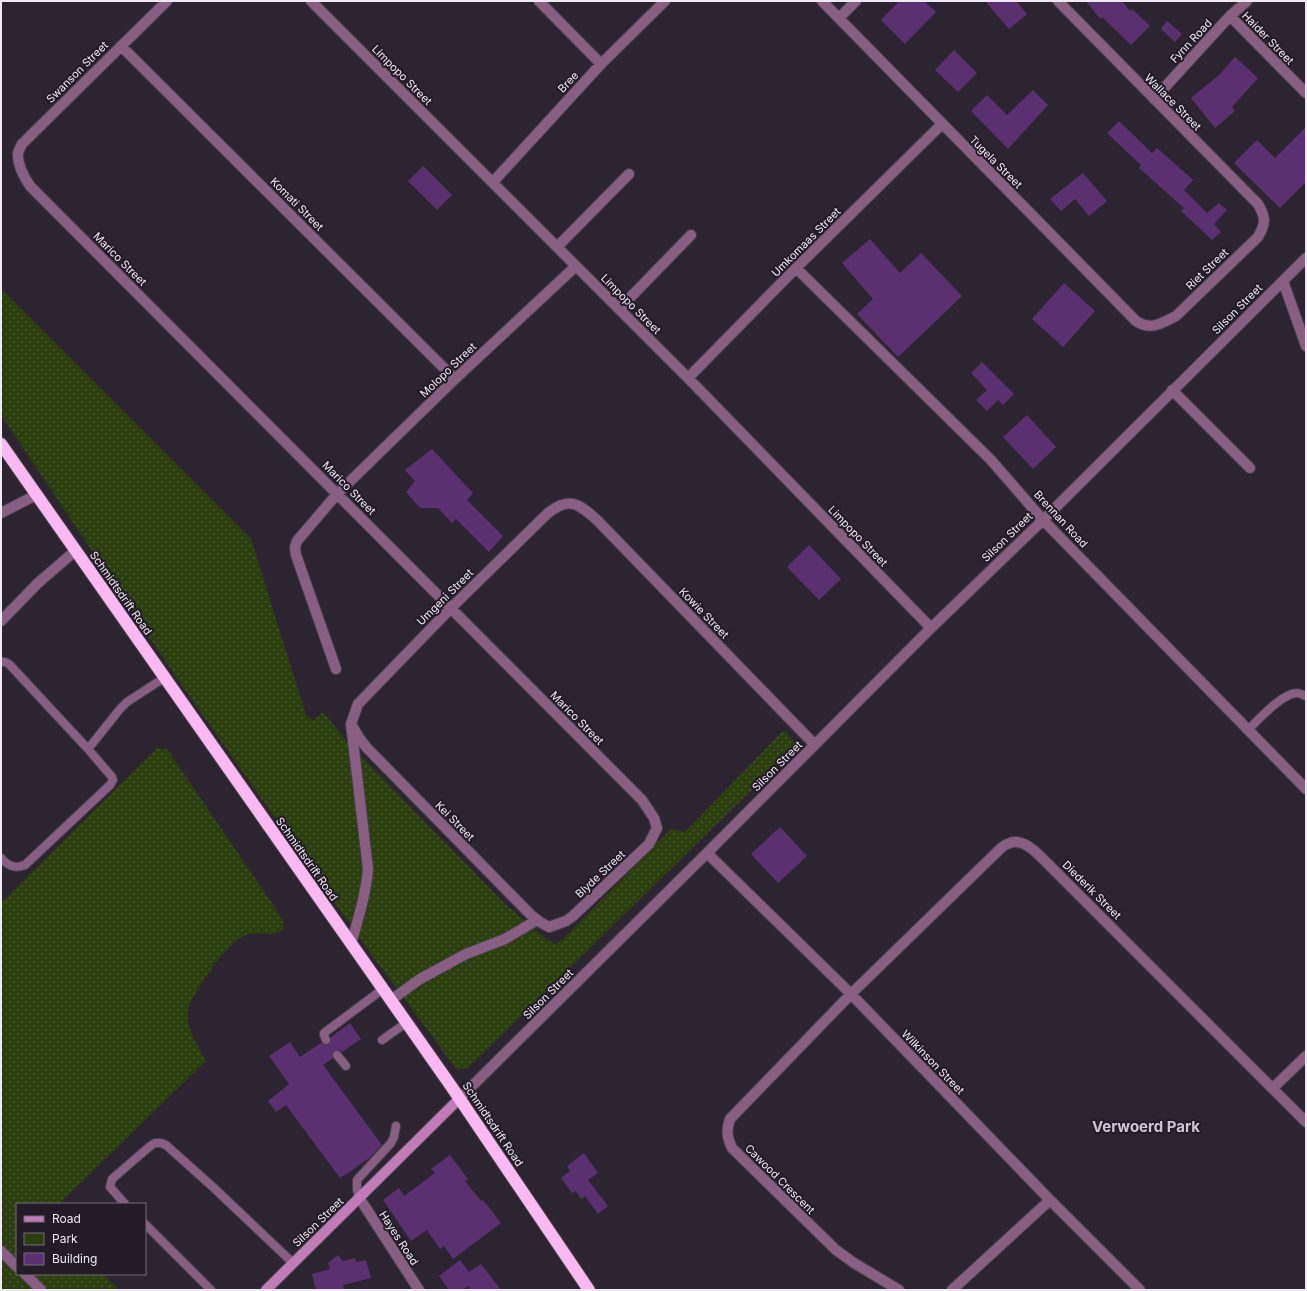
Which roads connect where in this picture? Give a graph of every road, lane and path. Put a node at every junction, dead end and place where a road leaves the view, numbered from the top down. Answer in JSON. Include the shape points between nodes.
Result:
{"nodes":[{"id":1,"x":167,"y":1,"type":"edge"},
{"id":2,"x":311,"y":1,"type":"edge"},
{"id":3,"x":539,"y":1,"type":"edge"},
{"id":4,"x":665,"y":1,"type":"edge"},
{"id":5,"x":822,"y":1,"type":"edge"},
{"id":6,"x":856,"y":1,"type":"edge"},
{"id":7,"x":1247,"y":1,"type":"edge"},
{"id":8,"x":1060,"y":2,"type":"edge"},
{"id":9,"x":1230,"y":16,"type":"junction"},
{"id":10,"x":839,"y":18,"type":"junction"},
{"id":11,"x":121,"y":46,"type":"junction"},
{"id":12,"x":601,"y":64,"type":"junction"},
{"id":13,"x":1306,"y":94,"type":"edge"},
{"id":14,"x":1154,"y":99,"type":"junction"},
{"id":15,"x":942,"y":124,"type":"junction"},
{"id":16,"x":20,"y":167,"type":"joint"},
{"id":17,"x":629,"y":174,"type":"dead end"},
{"id":18,"x":492,"y":182,"type":"junction"},
{"id":19,"x":1265,"y":223,"type":"joint"},
{"id":20,"x":691,"y":235,"type":"dead end"},
{"id":21,"x":557,"y":247,"type":"junction"},
{"id":22,"x":1306,"y":258,"type":"edge"},
{"id":23,"x":576,"y":266,"type":"junction"},
{"id":24,"x":796,"y":268,"type":"junction"},
{"id":25,"x":1283,"y":281,"type":"junction"},
{"id":26,"x":619,"y":309,"type":"junction"},
{"id":27,"x":1160,"y":324,"type":"joint"},
{"id":28,"x":1306,"y":346,"type":"edge"},
{"id":29,"x":688,"y":378,"type":"junction"},
{"id":30,"x":455,"y":379,"type":"junction"},
{"id":31,"x":1172,"y":390,"type":"junction"},
{"id":32,"x":1,"y":444,"type":"edge"},
{"id":33,"x":1250,"y":468,"type":"dead end"},
{"id":34,"x":338,"y":494,"type":"junction"},
{"id":35,"x":36,"y":495,"type":"junction"},
{"id":36,"x":572,"y":504,"type":"joint"},
{"id":37,"x":1,"y":513,"type":"edge"},
{"id":38,"x":1043,"y":520,"type":"junction"},
{"id":39,"x":75,"y":551,"type":"junction"},
{"id":40,"x":451,"y":608,"type":"junction"},
{"id":41,"x":1,"y":621,"type":"edge"},
{"id":42,"x":931,"y":628,"type":"junction"},
{"id":43,"x":1,"y":662,"type":"edge"},
{"id":44,"x":336,"y":669,"type":"dead end"},
{"id":45,"x":164,"y":678,"type":"junction"},
{"id":46,"x":1306,"y":696,"type":"edge"},
{"id":47,"x":351,"y":724,"type":"junction"},
{"id":48,"x":1248,"y":730,"type":"junction"},
{"id":49,"x":815,"y":745,"type":"junction"},
{"id":50,"x":88,"y":749,"type":"junction"},
{"id":51,"x":1306,"y":789,"type":"edge"},
{"id":52,"x":658,"y":828,"type":"joint"},
{"id":53,"x":707,"y":853,"type":"junction"},
{"id":54,"x":3,"y":863,"type":"edge"},
{"id":55,"x":537,"y":920,"type":"junction"},
{"id":56,"x":549,"y":927,"type":"joint"},
{"id":57,"x":351,"y":944,"type":"junction"},
{"id":58,"x":383,"y":989,"type":"junction"},
{"id":59,"x":851,"y":994,"type":"junction"},
{"id":60,"x":390,"y":1000,"type":"junction"},
{"id":61,"x":406,"y":1023,"type":"junction"},
{"id":62,"x":326,"y":1040,"type":"dead end"},
{"id":63,"x":382,"y":1040,"type":"dead end"},
{"id":64,"x":337,"y":1055,"type":"dead end"},
{"id":65,"x":1306,"y":1056,"type":"edge"},
{"id":66,"x":346,"y":1066,"type":"dead end"},
{"id":67,"x":1273,"y":1088,"type":"junction"},
{"id":68,"x":459,"y":1099,"type":"junction"},
{"id":69,"x":1306,"y":1122,"type":"edge"},
{"id":70,"x":396,"y":1126,"type":"dead end"},
{"id":71,"x":360,"y":1199,"type":"junction"},
{"id":72,"x":1050,"y":1200,"type":"junction"},
{"id":73,"x":124,"y":1203,"type":"edge"},
{"id":74,"x":146,"y":1225,"type":"edge"},
{"id":75,"x":1,"y":1251,"type":"edge"},
{"id":76,"x":293,"y":1263,"type":"junction"},
{"id":77,"x":16,"y":1266,"type":"edge"},
{"id":78,"x":25,"y":1275,"type":"edge"},
{"id":79,"x":38,"y":1289,"type":"edge"},
{"id":80,"x":211,"y":1290,"type":"edge"},
{"id":81,"x":266,"y":1290,"type":"edge"},
{"id":82,"x":419,"y":1290,"type":"edge"},
{"id":83,"x":589,"y":1290,"type":"edge"},
{"id":84,"x":899,"y":1290,"type":"edge"},
{"id":85,"x":952,"y":1290,"type":"edge"},
{"id":86,"x":1140,"y":1290,"type":"edge"}],
"edges":[{"from":1,"to":11,"type":"street","name":"Swanson Street"},
{"from":2,"to":18,"type":"street","name":"Limpopo Street"},
{"from":3,"to":12,"type":"street"},
{"from":4,"to":12,"type":"street","name":"Bree"},
{"from":5,"to":10,"type":"street","name":"Tugela Street"},
{"from":6,"to":10,"type":"street"},
{"from":7,"to":9,"type":"street","name":"Fynn Road"},
{"from":8,"to":14,"type":"street","name":"Wallace Street"},
{"from":9,"to":13,"type":"street","name":"Haider Street"},
{"from":9,"to":14,"type":"street","name":"Fynn Road"},
{"from":10,"to":15,"type":"street","name":"Tugela Street"},
{"from":11,"to":16,"type":"street","name":"Swanson Street","via":[[22,144],[18,153]]},
{"from":11,"to":30,"type":"street","name":"Komati Street"},
{"from":12,"to":18,"type":"street","name":"Bree"},
{"from":14,"to":19,"type":"street","name":"Wallace Street","via":[[1258,204]]},
{"from":15,"to":24,"type":"street","name":"Umkomaas Street"},
{"from":15,"to":27,"type":"street","name":"Tugela Street","via":[[1136,321],[1148,327]]},
{"from":16,"to":34,"type":"street","name":"Marico Street","via":[[30,186]]},
{"from":17,"to":21,"type":"street"},
{"from":18,"to":21,"type":"street","name":"Limpopo Street"},
{"from":19,"to":27,"type":"street","name":"Riet Street","via":[[1258,237],[1176,316]]},
{"from":20,"to":26,"type":"street"},
{"from":21,"to":23,"type":"street","name":"Limpopo Street"},
{"from":22,"to":25,"type":"street","name":"Silson Street"},
{"from":23,"to":26,"type":"street","name":"Limpopo Street"},
{"from":23,"to":30,"type":"street","name":"Molopo Street"},
{"from":24,"to":29,"type":"street","name":"Umkomaas Street"},
{"from":24,"to":38,"type":"street","name":"Brennan Road","via":[[992,460]]},
{"from":25,"to":28,"type":"street"},
{"from":25,"to":31,"type":"street","name":"Silson Street"},
{"from":26,"to":29,"type":"street","name":"Limpopo Street"},
{"from":29,"to":42,"type":"street","name":"Limpopo Street"},
{"from":30,"to":34,"type":"street","name":"Molopo Street"},
{"from":31,"to":33,"type":"street"},
{"from":31,"to":38,"type":"street","name":"Silson Street"},
{"from":32,"to":35,"type":"highway","name":"Schmidtsdrift Road"},
{"from":34,"to":40,"type":"street","name":"Marico Street"},
{"from":34,"to":44,"type":"street","name":"Molopo Street","via":[[297,541],[295,547]]},
{"from":35,"to":37,"type":"street"},
{"from":35,"to":39,"type":"highway","name":"Schmidtsdrift Road"},
{"from":36,"to":40,"type":"street","name":"Umgeni Street","via":[[557,506]]},
{"from":36,"to":49,"type":"street","name":"Kowie Street","via":[[582,507],[597,520]]},
{"from":38,"to":42,"type":"street","name":"Silson Street"},
{"from":38,"to":48,"type":"street","name":"Brennan Road"},
{"from":39,"to":41,"type":"street","via":[[38,583]]},
{"from":39,"to":45,"type":"highway","name":"Schmidtsdrift Road"},
{"from":40,"to":47,"type":"street","name":"Umgeni Street","via":[[358,704]]},
{"from":40,"to":52,"type":"street","name":"Marico Street","via":[[642,800]]},
{"from":42,"to":49,"type":"street","name":"Silson Street"},
{"from":43,"to":50,"type":"lane","via":[[9,664]]},
{"from":45,"to":50,"type":"lane","via":[[127,702]]},
{"from":45,"to":57,"type":"highway","name":"Schmidtsdrift Road"},
{"from":46,"to":48,"type":"lane","via":[[1297,693],[1289,695]]},
{"from":47,"to":55,"type":"street","name":"Kei Street","via":[[367,748]]},
{"from":47,"to":57,"type":"street","via":[[368,868],[367,883]]},
{"from":48,"to":51,"type":"street","name":"Brennan Road"},
{"from":49,"to":53,"type":"street","name":"Silson Street"},
{"from":50,"to":54,"type":"lane","via":[[112,777],[110,785],[25,865],[16,868]]},
{"from":52,"to":56,"type":"street","name":"Blyde Street","via":[[649,844],[573,916]]},
{"from":53,"to":59,"type":"street","name":"Wilkinson Street"},
{"from":53,"to":68,"type":"street","name":"Silson Street"},
{"from":55,"to":56,"type":"street","name":"Kei Street"},
{"from":55,"to":60,"type":"street","via":[[505,939],[466,954],[420,979]]},
{"from":57,"to":58,"type":"highway","name":"Schmidtsdrift Road"},
{"from":58,"to":60,"type":"highway","name":"Schmidtsdrift Road"},
{"from":58,"to":62,"type":"lane","via":[[324,1033]]},
{"from":59,"to":67,"type":"street","name":"Diederik Street","via":[[999,850],[1009,843],[1020,842],[1047,863]]},
{"from":59,"to":72,"type":"street","name":"Wilkinson Street"},
{"from":59,"to":84,"type":"street","name":"Cawood Crescent","via":[[730,1119],[727,1134],[732,1148],[836,1250]]},
{"from":60,"to":61,"type":"highway","name":"Schmidtsdrift Road"},
{"from":61,"to":63,"type":"lane"},
{"from":61,"to":68,"type":"highway","name":"Schmidtsdrift Road"},
{"from":64,"to":66,"type":"lane"},
{"from":65,"to":67,"type":"street"},
{"from":67,"to":69,"type":"street","name":"Diederik Street"},
{"from":68,"to":71,"type":"street","name":"Silson Street"},
{"from":68,"to":83,"type":"highway","name":"Schmidtsdrift Road"},
{"from":70,"to":71,"type":"lane","via":[[391,1143],[357,1180]]},
{"from":71,"to":76,"type":"street","name":"Silson Street"},
{"from":71,"to":82,"type":"street","name":"Hayes Road"},
{"from":72,"to":85,"type":"street"},
{"from":72,"to":86,"type":"street","name":"Wilkinson Street"},
{"from":73,"to":76,"type":"lane","via":[[110,1187],[112,1179],[149,1147],[161,1143],[200,1174]]},
{"from":74,"to":80,"type":"lane"},
{"from":75,"to":77,"type":"street"},
{"from":76,"to":81,"type":"street","name":"Silson Street"},
{"from":78,"to":79,"type":"street"}]}
